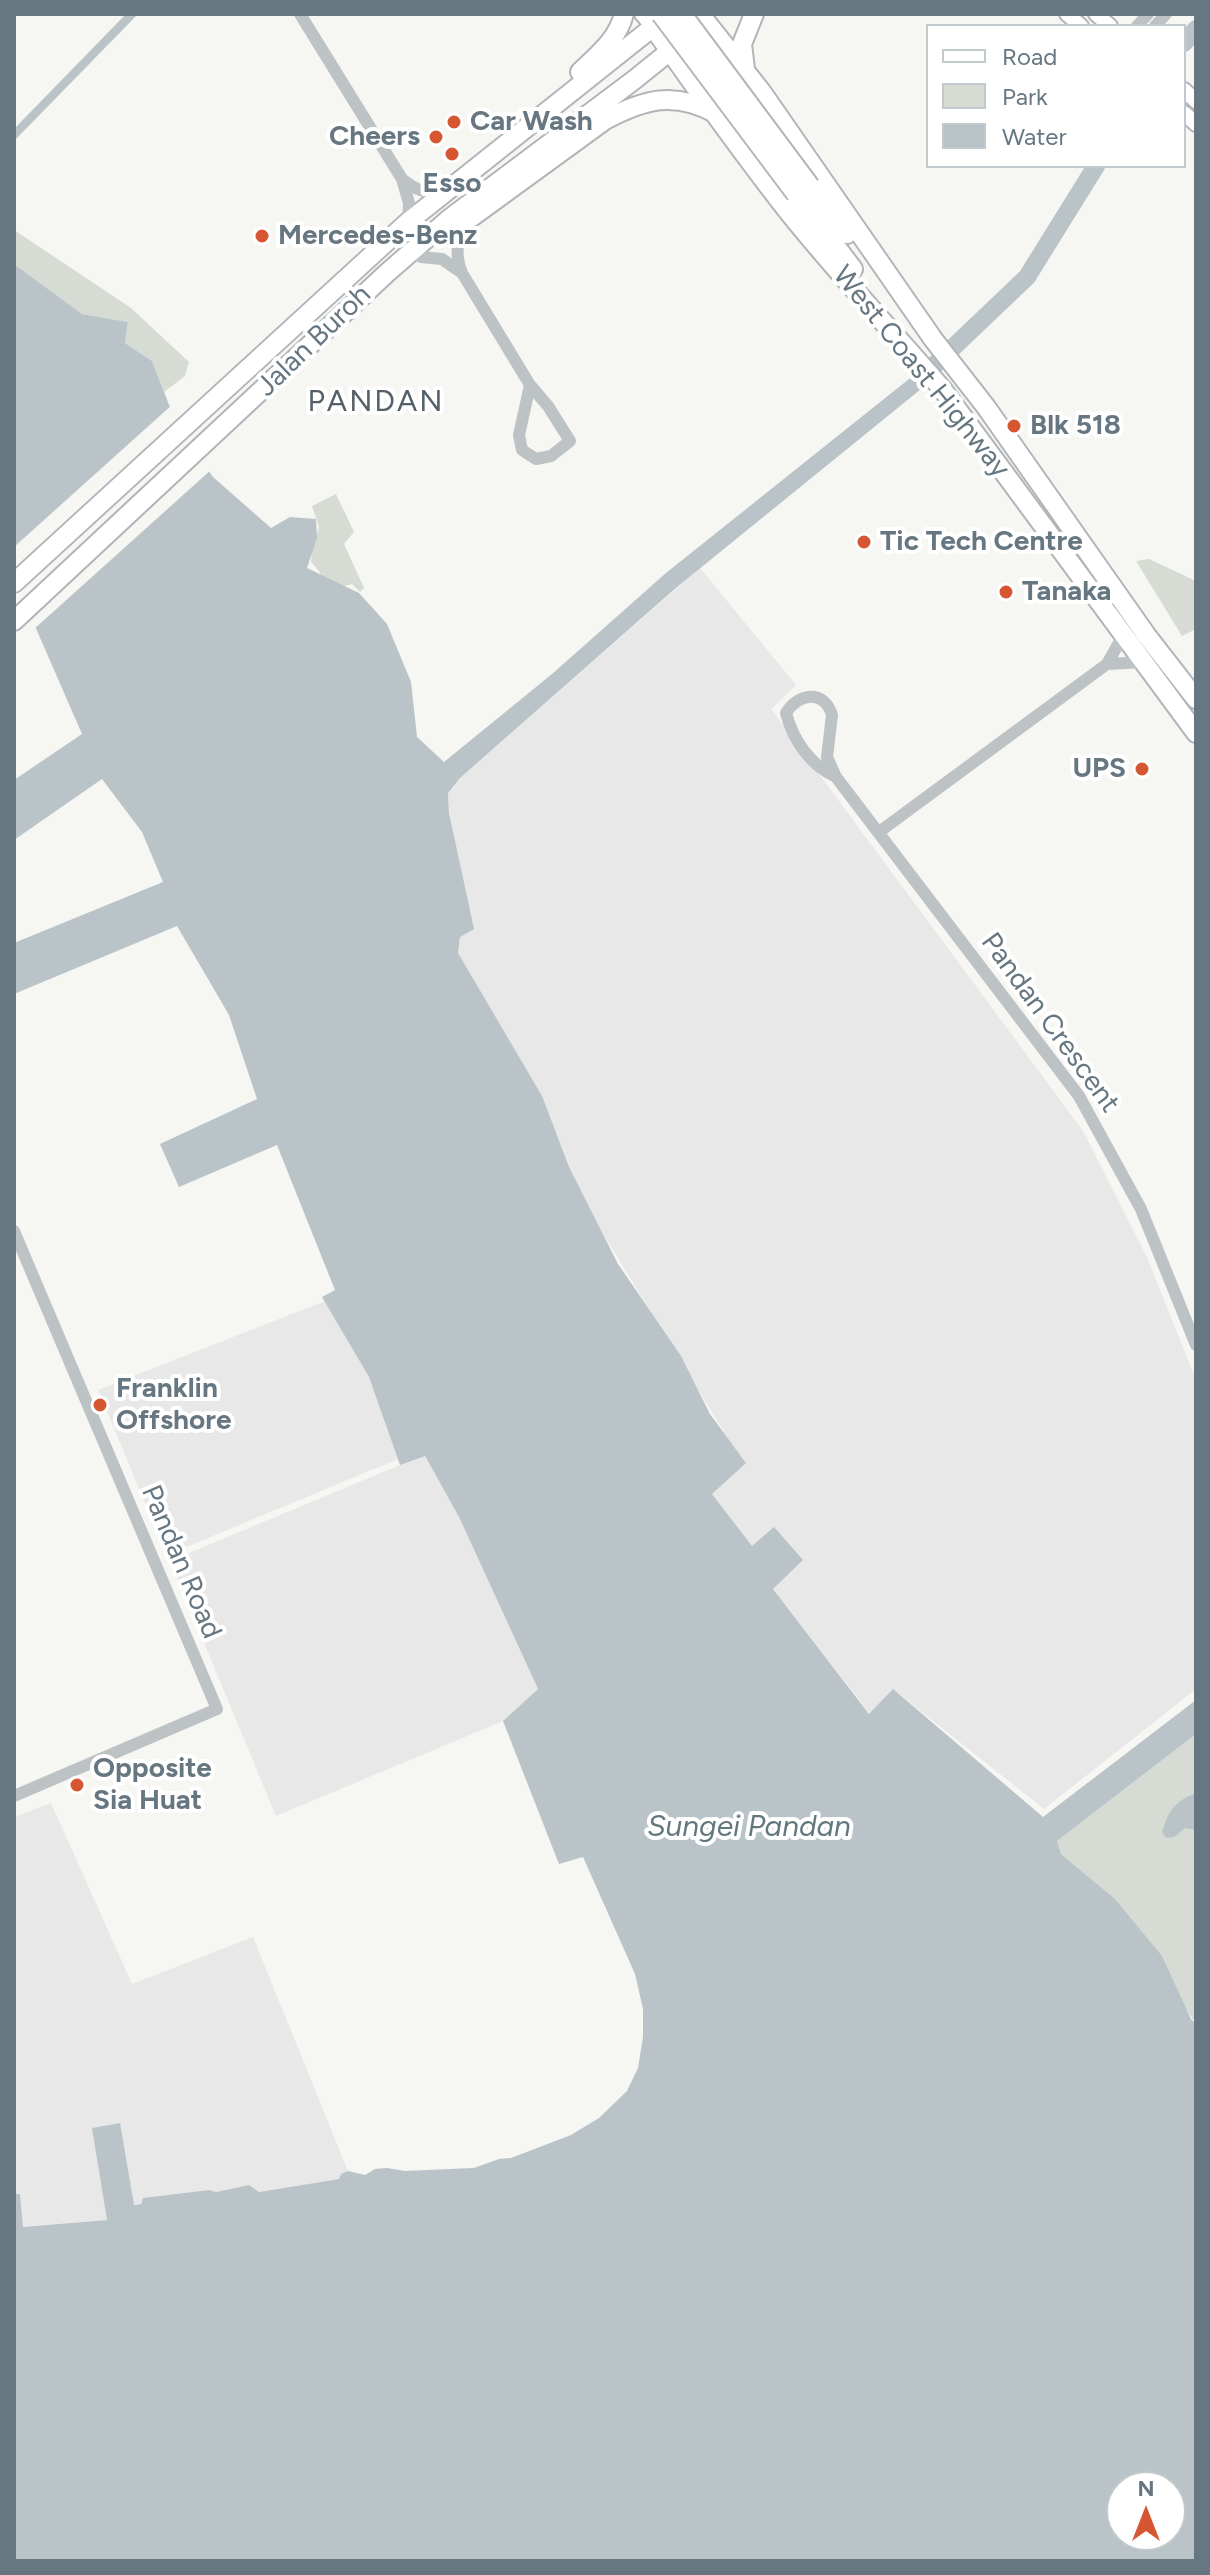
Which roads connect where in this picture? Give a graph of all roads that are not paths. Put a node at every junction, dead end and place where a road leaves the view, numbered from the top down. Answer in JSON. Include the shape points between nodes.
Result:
{"nodes":[{"id":1,"x":300,"y":14,"type":"edge"},
{"id":2,"x":624,"y":14,"type":"edge"},
{"id":3,"x":673,"y":14,"type":"edge"},
{"id":4,"x":682,"y":14,"type":"edge"},
{"id":5,"x":754,"y":14,"type":"edge"},
{"id":6,"x":708,"y":17,"type":"edge"},
{"id":7,"x":652,"y":18,"type":"edge"},
{"id":8,"x":669,"y":51,"type":"junction"},
{"id":9,"x":745,"y":71,"type":"junction"},
{"id":10,"x":718,"y":115,"type":"junction"},
{"id":11,"x":524,"y":131,"type":"junction"},
{"id":12,"x":402,"y":179,"type":"junction"},
{"id":13,"x":451,"y":189,"type":"junction"},
{"id":14,"x":803,"y":190,"type":"junction"},
{"id":15,"x":408,"y":222,"type":"junction"},
{"id":16,"x":464,"y":222,"type":"junction"},
{"id":17,"x":421,"y":257,"type":"junction"},
{"id":18,"x":388,"y":272,"type":"junction"},
{"id":19,"x":462,"y":273,"type":"junction"},
{"id":20,"x":931,"y":335,"type":"junction"},
{"id":21,"x":906,"y":347,"type":"junction"},
{"id":22,"x":530,"y":385,"type":"junction"},
{"id":23,"x":14,"y":583,"type":"edge"},
{"id":24,"x":14,"y":621,"type":"edge"},
{"id":25,"x":1124,"y":634,"type":"junction"},
{"id":26,"x":1145,"y":662,"type":"junction"},
{"id":27,"x":1107,"y":664,"type":"junction"},
{"id":28,"x":1196,"y":699,"type":"edge"},
{"id":29,"x":1196,"y":733,"type":"edge"},
{"id":30,"x":836,"y":777,"type":"junction"},
{"id":31,"x":879,"y":832,"type":"junction"},
{"id":32,"x":14,"y":1231,"type":"edge"},
{"id":33,"x":1196,"y":1345,"type":"edge"},
{"id":34,"x":14,"y":1796,"type":"edge"}],
"edges":[{"from":1,"to":12,"type":"street"},
{"from":2,"to":11,"type":"highway","via":[[611,43],[532,113]]},
{"from":3,"to":7,"type":"highway","name":"Jalan Buroh"},
{"from":4,"to":14,"type":"highway","bridge":true},
{"from":5,"to":9,"type":"highway","via":[[742,44]]},
{"from":6,"to":8,"type":"highway","name":"Jalan Buroh"},
{"from":6,"to":9,"type":"highway","name":"West Coast Highway"},
{"from":7,"to":8,"type":"highway","name":"West Coast Highway"},
{"from":7,"to":11,"type":"highway","name":"Jalan Buroh"},
{"from":7,"to":14,"type":"highway","bridge":true},
{"from":8,"to":10,"type":"highway","name":"West Coast Highway"},
{"from":8,"to":18,"type":"highway","name":"Jalan Buroh"},
{"from":9,"to":20,"type":"highway","name":"West Coast Highway"},
{"from":10,"to":16,"type":"highway","via":[[669,99],[623,111]]},
{"from":10,"to":21,"type":"highway","name":"West Coast Highway","via":[[785,207]]},
{"from":11,"to":13,"type":"highway","name":"Jalan Buroh"},
{"from":12,"to":13,"type":"street","via":[[430,193]]},
{"from":12,"to":15,"type":"street"},
{"from":13,"to":15,"type":"highway","name":"Jalan Buroh"},
{"from":14,"to":20,"type":"highway"},
{"from":14,"to":21,"type":"highway"},
{"from":15,"to":23,"type":"highway","name":"Jalan Buroh"},
{"from":16,"to":17,"type":"highway"},
{"from":16,"to":19,"type":"street","via":[[456,246]]},
{"from":17,"to":18,"type":"highway","via":[[395,274]]},
{"from":17,"to":19,"type":"street","via":[[442,259]]},
{"from":18,"to":24,"type":"highway","name":"Jalan Buroh"},
{"from":19,"to":22,"type":"street"},
{"from":20,"to":28,"type":"highway","name":"West Coast Highway"},
{"from":21,"to":25,"type":"highway","name":"West Coast Highway"},
{"from":22,"to":22,"type":"street","via":[[570,441],[551,456],[536,459],[522,450],[519,435]]},
{"from":25,"to":26,"type":"highway","name":"West Coast Highway"},
{"from":25,"to":27,"type":"street"},
{"from":26,"to":27,"type":"street"},
{"from":26,"to":29,"type":"highway","name":"West Coast Highway"},
{"from":27,"to":31,"type":"street"},
{"from":30,"to":30,"type":"street","name":"Pandan Crescent","via":[[817,767],[790,731],[786,713],[799,699],[819,697],[830,709],[827,757]]},
{"from":30,"to":31,"type":"street","name":"Pandan Crescent"},
{"from":31,"to":33,"type":"street","name":"Pandan Crescent","via":[[1045,1048],[1095,1122],[1141,1209]]},
{"from":32,"to":34,"type":"street","name":"Pandan Road","via":[[217,1709]]}]}
